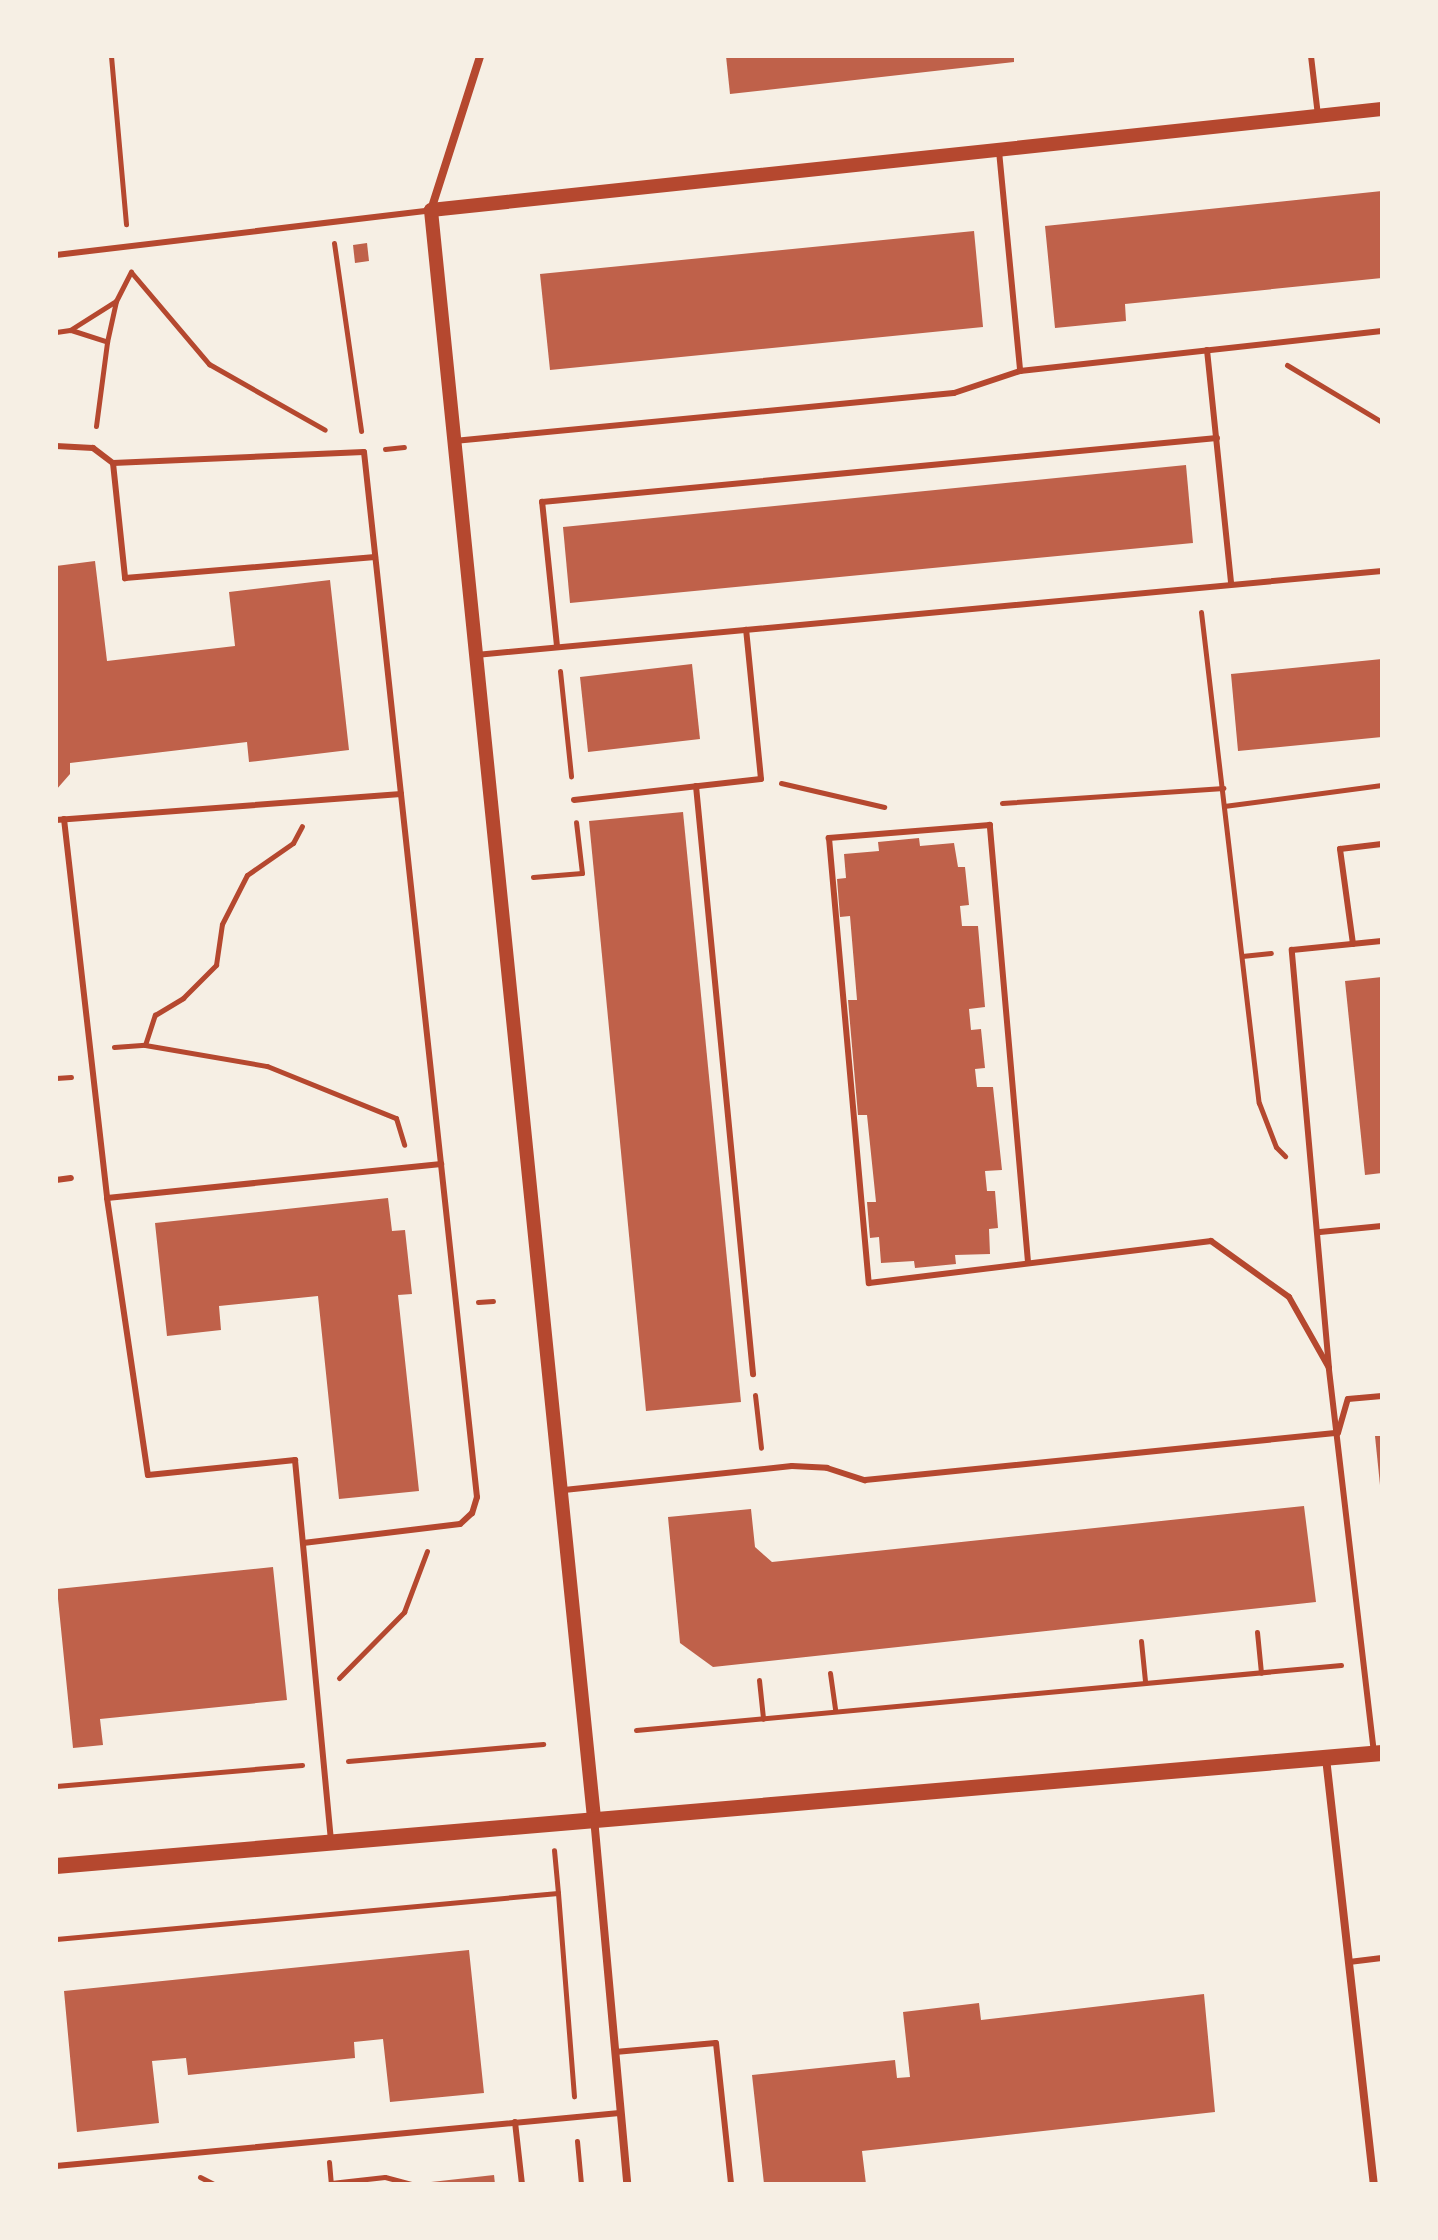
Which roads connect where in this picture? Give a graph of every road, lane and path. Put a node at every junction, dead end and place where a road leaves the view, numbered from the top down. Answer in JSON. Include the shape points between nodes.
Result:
{"nodes":[{"id":1,"x":111,"y":56,"type":"edge"},
{"id":2,"x":480,"y":56,"type":"edge"},
{"id":3,"x":1311,"y":56,"type":"edge"},
{"id":4,"x":1382,"y":109,"type":"edge"},
{"id":5,"x":1318,"y":116,"type":"junction"},
{"id":6,"x":999,"y":151,"type":"junction"},
{"id":7,"x":431,"y":210,"type":"junction"},
{"id":8,"x":332,"y":224,"type":"junction"},
{"id":9,"x":126,"y":225,"type":"dead end"},
{"id":10,"x":56,"y":255,"type":"edge"},
{"id":11,"x":116,"y":301,"type":"junction"},
{"id":12,"x":70,"y":330,"type":"junction"},
{"id":13,"x":1382,"y":331,"type":"edge"},
{"id":14,"x":56,"y":332,"type":"edge"},
{"id":15,"x":107,"y":342,"type":"junction"},
{"id":16,"x":1253,"y":345,"type":"junction"},
{"id":17,"x":1207,"y":350,"type":"junction"},
{"id":18,"x":1020,"y":371,"type":"junction"},
{"id":19,"x":1382,"y":422,"type":"edge"},
{"id":20,"x":1217,"y":438,"type":"junction"},
{"id":21,"x":454,"y":441,"type":"junction"},
{"id":22,"x":56,"y":446,"type":"edge"},
{"id":23,"x":93,"y":448,"type":"junction"},
{"id":24,"x":364,"y":452,"type":"junction"},
{"id":25,"x":113,"y":463,"type":"junction"},
{"id":26,"x":375,"y":557,"type":"junction"},
{"id":27,"x":1382,"y":571,"type":"edge"},
{"id":28,"x":1231,"y":584,"type":"junction"},
{"id":29,"x":1198,"y":587,"type":"junction"},
{"id":30,"x":746,"y":630,"type":"junction"},
{"id":31,"x":557,"y":646,"type":"junction"},
{"id":32,"x":476,"y":655,"type":"junction"},
{"id":33,"x":761,"y":779,"type":"junction"},
{"id":34,"x":1382,"y":785,"type":"edge"},
{"id":35,"x":696,"y":786,"type":"junction"},
{"id":36,"x":1223,"y":788,"type":"junction"},
{"id":37,"x":401,"y":794,"type":"junction"},
{"id":38,"x":314,"y":800,"type":"junction"},
{"id":39,"x":574,"y":800,"type":"dead end"},
{"id":40,"x":990,"y":804,"type":"dead end"},
{"id":41,"x":1224,"y":807,"type":"junction"},
{"id":42,"x":897,"y":810,"type":"dead end"},
{"id":43,"x":60,"y":819,"type":"edge"},
{"id":44,"x":1382,"y":844,"type":"edge"},
{"id":45,"x":1382,"y":941,"type":"edge"},
{"id":46,"x":1353,"y":944,"type":"junction"},
{"id":47,"x":145,"y":1045,"type":"junction"},
{"id":48,"x":89,"y":1048,"type":"junction"},
{"id":49,"x":441,"y":1164,"type":"junction"},
{"id":50,"x":410,"y":1167,"type":"junction"},
{"id":51,"x":71,"y":1178,"type":"dead end"},
{"id":52,"x":56,"y":1180,"type":"edge"},
{"id":53,"x":1316,"y":1187,"type":"junction"},
{"id":54,"x":107,"y":1198,"type":"junction"},
{"id":55,"x":1382,"y":1226,"type":"edge"},
{"id":56,"x":1320,"y":1232,"type":"junction"},
{"id":57,"x":1028,"y":1262,"type":"junction"},
{"id":58,"x":1329,"y":1368,"type":"junction"},
{"id":59,"x":753,"y":1374,"type":"joint"},
{"id":60,"x":1382,"y":1396,"type":"edge"},
{"id":61,"x":1338,"y":1433,"type":"junction"},
{"id":62,"x":762,"y":1468,"type":"junction"},
{"id":63,"x":564,"y":1490,"type":"junction"},
{"id":64,"x":435,"y":1528,"type":"junction"},
{"id":65,"x":303,"y":1543,"type":"junction"},
{"id":66,"x":1257,"y":1632,"type":"dead end"},
{"id":67,"x":1141,"y":1641,"type":"dead end"},
{"id":68,"x":1363,"y":1663,"type":"junction"},
{"id":69,"x":830,"y":1673,"type":"dead end"},
{"id":70,"x":1261,"y":1673,"type":"junction"},
{"id":71,"x":759,"y":1680,"type":"dead end"},
{"id":72,"x":316,"y":1681,"type":"junction"},
{"id":73,"x":1145,"y":1681,"type":"junction"},
{"id":74,"x":835,"y":1710,"type":"junction"},
{"id":75,"x":763,"y":1719,"type":"junction"},
{"id":76,"x":636,"y":1730,"type":"dead end"},
{"id":77,"x":1378,"y":1753,"type":"edge"},
{"id":78,"x":1326,"y":1757,"type":"junction"},
{"id":79,"x":594,"y":1818,"type":"junction"},
{"id":80,"x":551,"y":1821,"type":"junction"},
{"id":81,"x":331,"y":1840,"type":"junction"},
{"id":82,"x":56,"y":1866,"type":"edge"},
{"id":83,"x":558,"y":1893,"type":"junction"},
{"id":84,"x":56,"y":1939,"type":"edge"},
{"id":85,"x":1382,"y":1958,"type":"edge"},
{"id":86,"x":1349,"y":1962,"type":"junction"},
{"id":87,"x":615,"y":2052,"type":"junction"},
{"id":88,"x":620,"y":2113,"type":"junction"},
{"id":89,"x":575,"y":2118,"type":"junction"},
{"id":90,"x":515,"y":2122,"type":"junction"},
{"id":91,"x":56,"y":2166,"type":"edge"},
{"id":92,"x":331,"y":2183,"type":"edge"},
{"id":93,"x":412,"y":2184,"type":"edge"},
{"id":94,"x":522,"y":2184,"type":"edge"},
{"id":95,"x":581,"y":2184,"type":"edge"},
{"id":96,"x":627,"y":2184,"type":"edge"},
{"id":97,"x":731,"y":2184,"type":"edge"},
{"id":98,"x":1374,"y":2184,"type":"edge"}],
"edges":[{"from":1,"to":9,"type":"path"},
{"from":2,"to":7,"type":"street"},
{"from":3,"to":5,"type":"lane"},
{"from":4,"to":5,"type":"street"},
{"from":5,"to":6,"type":"street"},
{"from":6,"to":7,"type":"street"},
{"from":6,"to":18,"type":"lane"},
{"from":7,"to":8,"type":"lane"},
{"from":7,"to":21,"type":"street"},
{"from":8,"to":10,"type":"lane"},
{"from":8,"to":24,"type":"path"},
{"from":11,"to":12,"type":"path"},
{"from":11,"to":15,"type":"path"},
{"from":11,"to":24,"type":"path","via":[[131,272],[209,364]]},
{"from":12,"to":14,"type":"path"},
{"from":12,"to":15,"type":"path"},
{"from":13,"to":16,"type":"lane"},
{"from":15,"to":23,"type":"path"},
{"from":16,"to":17,"type":"lane"},
{"from":16,"to":19,"type":"path"},
{"from":17,"to":18,"type":"lane"},
{"from":17,"to":20,"type":"lane"},
{"from":18,"to":21,"type":"lane","via":[[954,393]]},
{"from":20,"to":28,"type":"lane"},
{"from":20,"to":31,"type":"lane","via":[[542,502]]},
{"from":21,"to":32,"type":"street"},
{"from":22,"to":23,"type":"lane"},
{"from":23,"to":25,"type":"lane"},
{"from":24,"to":25,"type":"lane"},
{"from":24,"to":26,"type":"lane"},
{"from":25,"to":26,"type":"lane","via":[[125,578]]},
{"from":26,"to":37,"type":"lane"},
{"from":27,"to":28,"type":"lane"},
{"from":28,"to":29,"type":"lane"},
{"from":29,"to":30,"type":"lane"},
{"from":29,"to":36,"type":"path"},
{"from":30,"to":31,"type":"lane"},
{"from":30,"to":33,"type":"lane"},
{"from":31,"to":32,"type":"lane"},
{"from":32,"to":63,"type":"street"},
{"from":33,"to":35,"type":"lane"},
{"from":33,"to":42,"type":"path"},
{"from":34,"to":41,"type":"path"},
{"from":35,"to":39,"type":"lane"},
{"from":35,"to":59,"type":"lane"},
{"from":36,"to":40,"type":"path"},
{"from":36,"to":41,"type":"path"},
{"from":37,"to":38,"type":"lane"},
{"from":37,"to":49,"type":"lane"},
{"from":38,"to":43,"type":"lane"},
{"from":38,"to":47,"type":"path","via":[[293,843],[247,875],[222,924],[216,965],[183,998],[155,1015]]},
{"from":41,"to":53,"type":"path","via":[[1259,1103],[1276,1147]]},
{"from":43,"to":48,"type":"lane"},
{"from":44,"to":46,"type":"lane","via":[[1340,849]]},
{"from":45,"to":46,"type":"lane"},
{"from":46,"to":53,"type":"lane","via":[[1292,950]]},
{"from":47,"to":48,"type":"path"},
{"from":47,"to":50,"type":"path","via":[[267,1066],[396,1118]]},
{"from":48,"to":54,"type":"lane"},
{"from":49,"to":50,"type":"lane"},
{"from":49,"to":64,"type":"lane","via":[[477,1497],[472,1513],[460,1524]]},
{"from":50,"to":54,"type":"lane"},
{"from":51,"to":52,"type":"lane"},
{"from":53,"to":56,"type":"lane"},
{"from":54,"to":65,"type":"lane","via":[[148,1475],[295,1460]]},
{"from":55,"to":56,"type":"lane"},
{"from":56,"to":58,"type":"lane"},
{"from":57,"to":57,"type":"lane","via":[[869,1283],[829,838],[990,825]]},
{"from":57,"to":58,"type":"lane","via":[[1211,1241],[1289,1297]]},
{"from":58,"to":61,"type":"lane"},
{"from":59,"to":62,"type":"path"},
{"from":60,"to":61,"type":"lane","via":[[1348,1399]]},
{"from":61,"to":62,"type":"lane","via":[[865,1480],[818,1467]]},
{"from":61,"to":68,"type":"lane"},
{"from":62,"to":63,"type":"lane"},
{"from":63,"to":79,"type":"street"},
{"from":64,"to":65,"type":"lane"},
{"from":64,"to":72,"type":"path","via":[[404,1612],[342,1678]]},
{"from":65,"to":72,"type":"lane"},
{"from":66,"to":70,"type":"path"},
{"from":67,"to":73,"type":"path"},
{"from":68,"to":70,"type":"path"},
{"from":68,"to":77,"type":"lane"},
{"from":69,"to":74,"type":"path"},
{"from":70,"to":73,"type":"path"},
{"from":71,"to":75,"type":"path"},
{"from":72,"to":81,"type":"lane"},
{"from":73,"to":74,"type":"path"},
{"from":74,"to":75,"type":"path"},
{"from":75,"to":76,"type":"path"},
{"from":77,"to":78,"type":"main road"},
{"from":78,"to":79,"type":"main road"},
{"from":78,"to":86,"type":"street"},
{"from":79,"to":80,"type":"main road"},
{"from":79,"to":87,"type":"street"},
{"from":80,"to":81,"type":"main road"},
{"from":80,"to":83,"type":"path"},
{"from":81,"to":82,"type":"main road"},
{"from":83,"to":84,"type":"path"},
{"from":83,"to":89,"type":"path"},
{"from":85,"to":86,"type":"lane"},
{"from":86,"to":98,"type":"street"},
{"from":87,"to":88,"type":"street"},
{"from":87,"to":97,"type":"lane","via":[[716,2043]]},
{"from":88,"to":89,"type":"lane"},
{"from":88,"to":96,"type":"street"},
{"from":89,"to":90,"type":"lane"},
{"from":89,"to":95,"type":"path"},
{"from":90,"to":91,"type":"lane"},
{"from":90,"to":94,"type":"lane"},
{"from":92,"to":93,"type":"path","via":[[385,2177]]}]}
